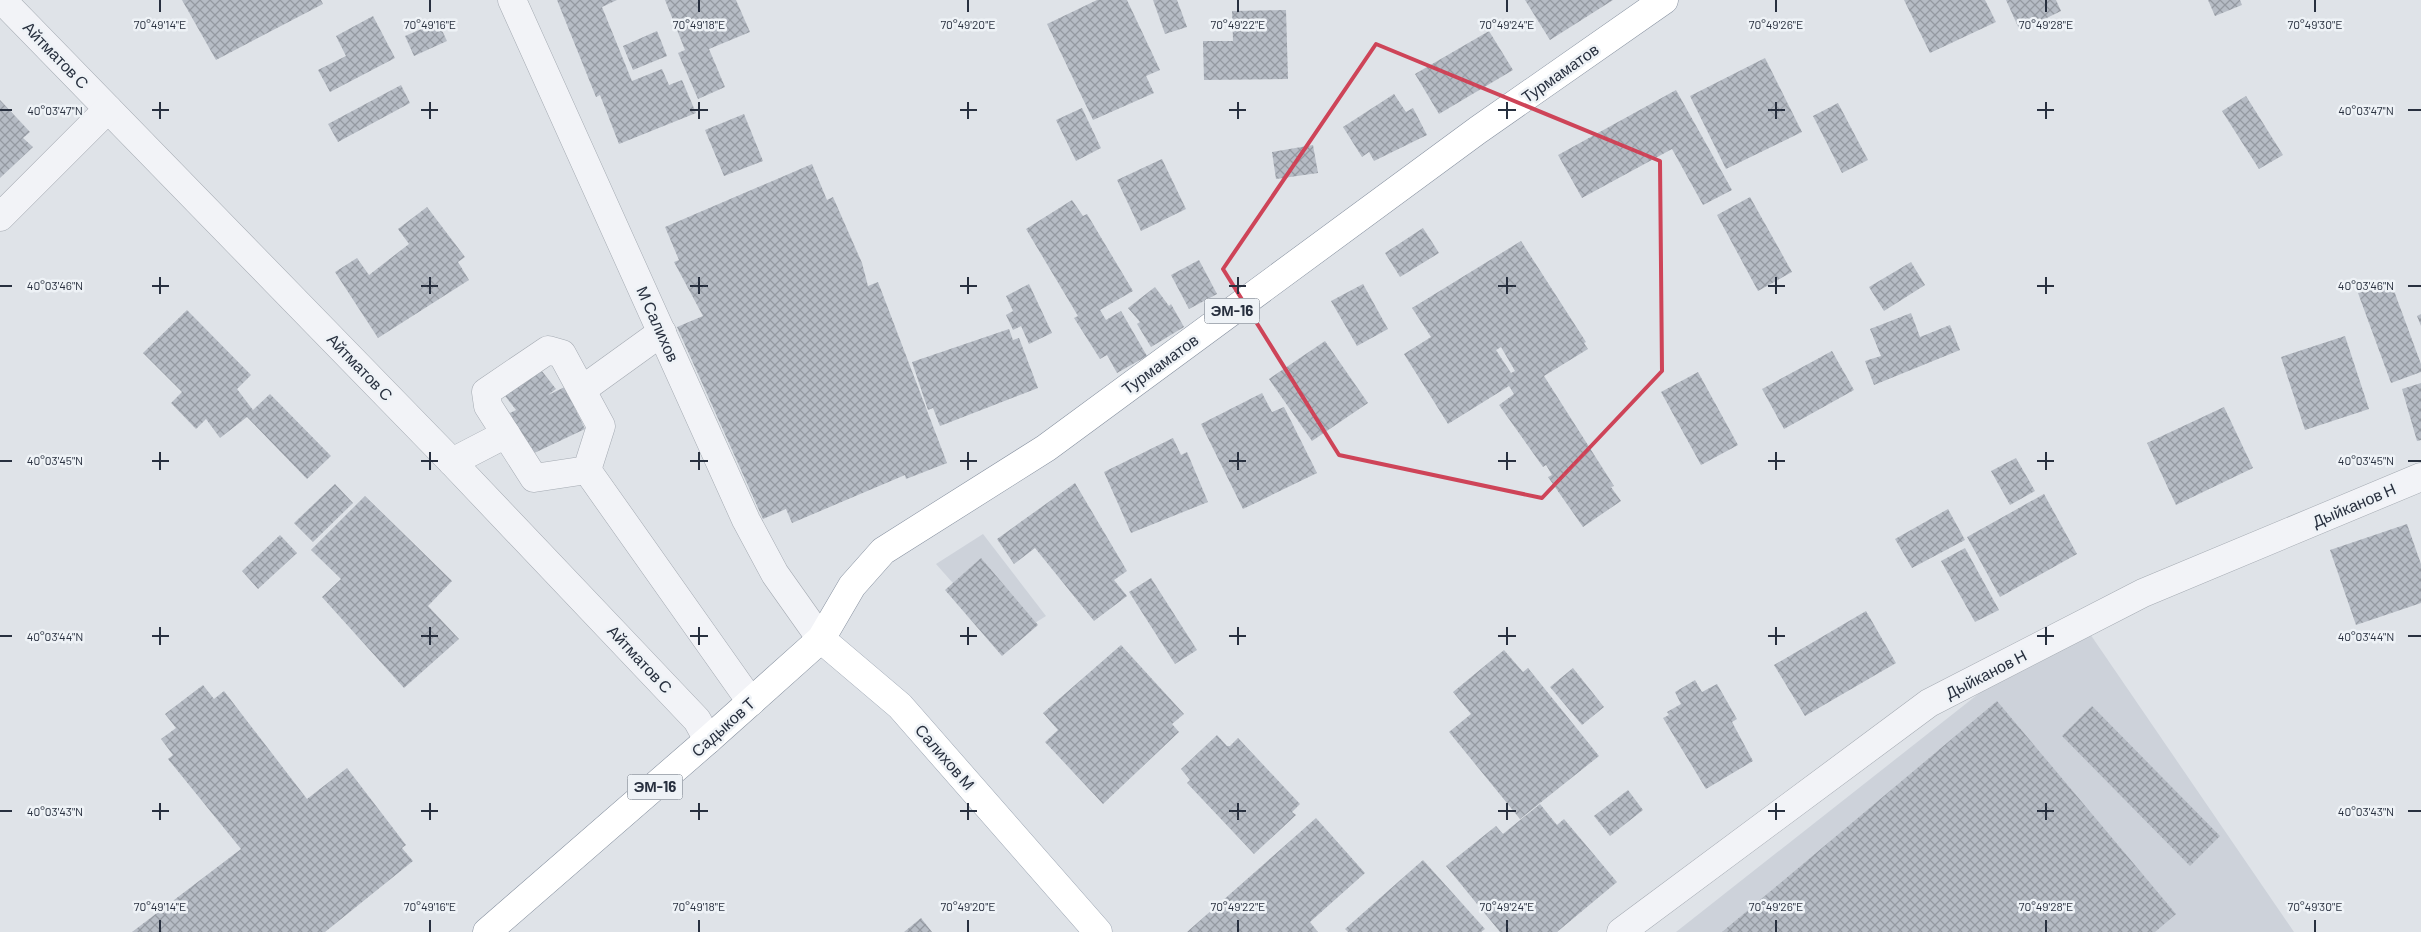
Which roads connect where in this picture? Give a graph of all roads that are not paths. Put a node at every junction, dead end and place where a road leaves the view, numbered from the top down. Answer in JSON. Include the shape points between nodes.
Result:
{"nodes":[{"id":1,"x":2,"y":0,"type":"edge"},
{"id":2,"x":512,"y":0,"type":"edge"},
{"id":3,"x":1664,"y":0,"type":"edge"},
{"id":4,"x":108,"y":109,"type":"junction"},
{"id":5,"x":0,"y":217,"type":"edge"},
{"id":6,"x":662,"y":332,"type":"junction"},
{"id":7,"x":583,"y":389,"type":"junction"},
{"id":8,"x":506,"y":434,"type":"junction"},
{"id":9,"x":452,"y":462,"type":"junction"},
{"id":10,"x":587,"y":470,"type":"junction"},
{"id":11,"x":2421,"y":477,"type":"edge"},
{"id":12,"x":821,"y":639,"type":"junction"},
{"id":13,"x":751,"y":702,"type":"junction"},
{"id":14,"x":708,"y":740,"type":"junction"},
{"id":15,"x":487,"y":932,"type":"edge"},
{"id":16,"x":1098,"y":932,"type":"edge"},
{"id":17,"x":1621,"y":932,"type":"edge"}],
"edges":[{"from":1,"to":4,"type":"street","name":"Айтматов С"},
{"from":2,"to":6,"type":"street","name":"М Салихов"},
{"from":3,"to":12,"type":"main road","name":"Турмаматов","number":"ЭМ-16","via":[[1478,130],[1046,448],[883,551],[852,586]]},
{"from":4,"to":5,"type":"street"},
{"from":4,"to":9,"type":"street","name":"Айтматов С"},
{"from":6,"to":7,"type":"street"},
{"from":6,"to":12,"type":"street","name":"М Салихов","via":[[746,520],[775,574]]},
{"from":7,"to":8,"type":"street","via":[[562,354],[548,350],[486,392],[488,406]]},
{"from":7,"to":10,"type":"street","via":[[601,426]]},
{"from":8,"to":9,"type":"street"},
{"from":8,"to":10,"type":"street","via":[[534,478]]},
{"from":9,"to":14,"type":"street","name":"Айтматов С","via":[[697,720]]},
{"from":10,"to":13,"type":"street"},
{"from":11,"to":17,"type":"street","name":"Дыйканов Н","via":[[2143,593],[1929,702]]},
{"from":12,"to":13,"type":"main road","name":"Садыков Т","number":"ЭМ-16"},
{"from":12,"to":16,"type":"main road","name":"Салихов М","via":[[900,706]]},
{"from":13,"to":14,"type":"main road","name":"Садыков Т","number":"ЭМ-16"},
{"from":14,"to":15,"type":"main road","name":"Садыков Т","number":"ЭМ-16"}]}
